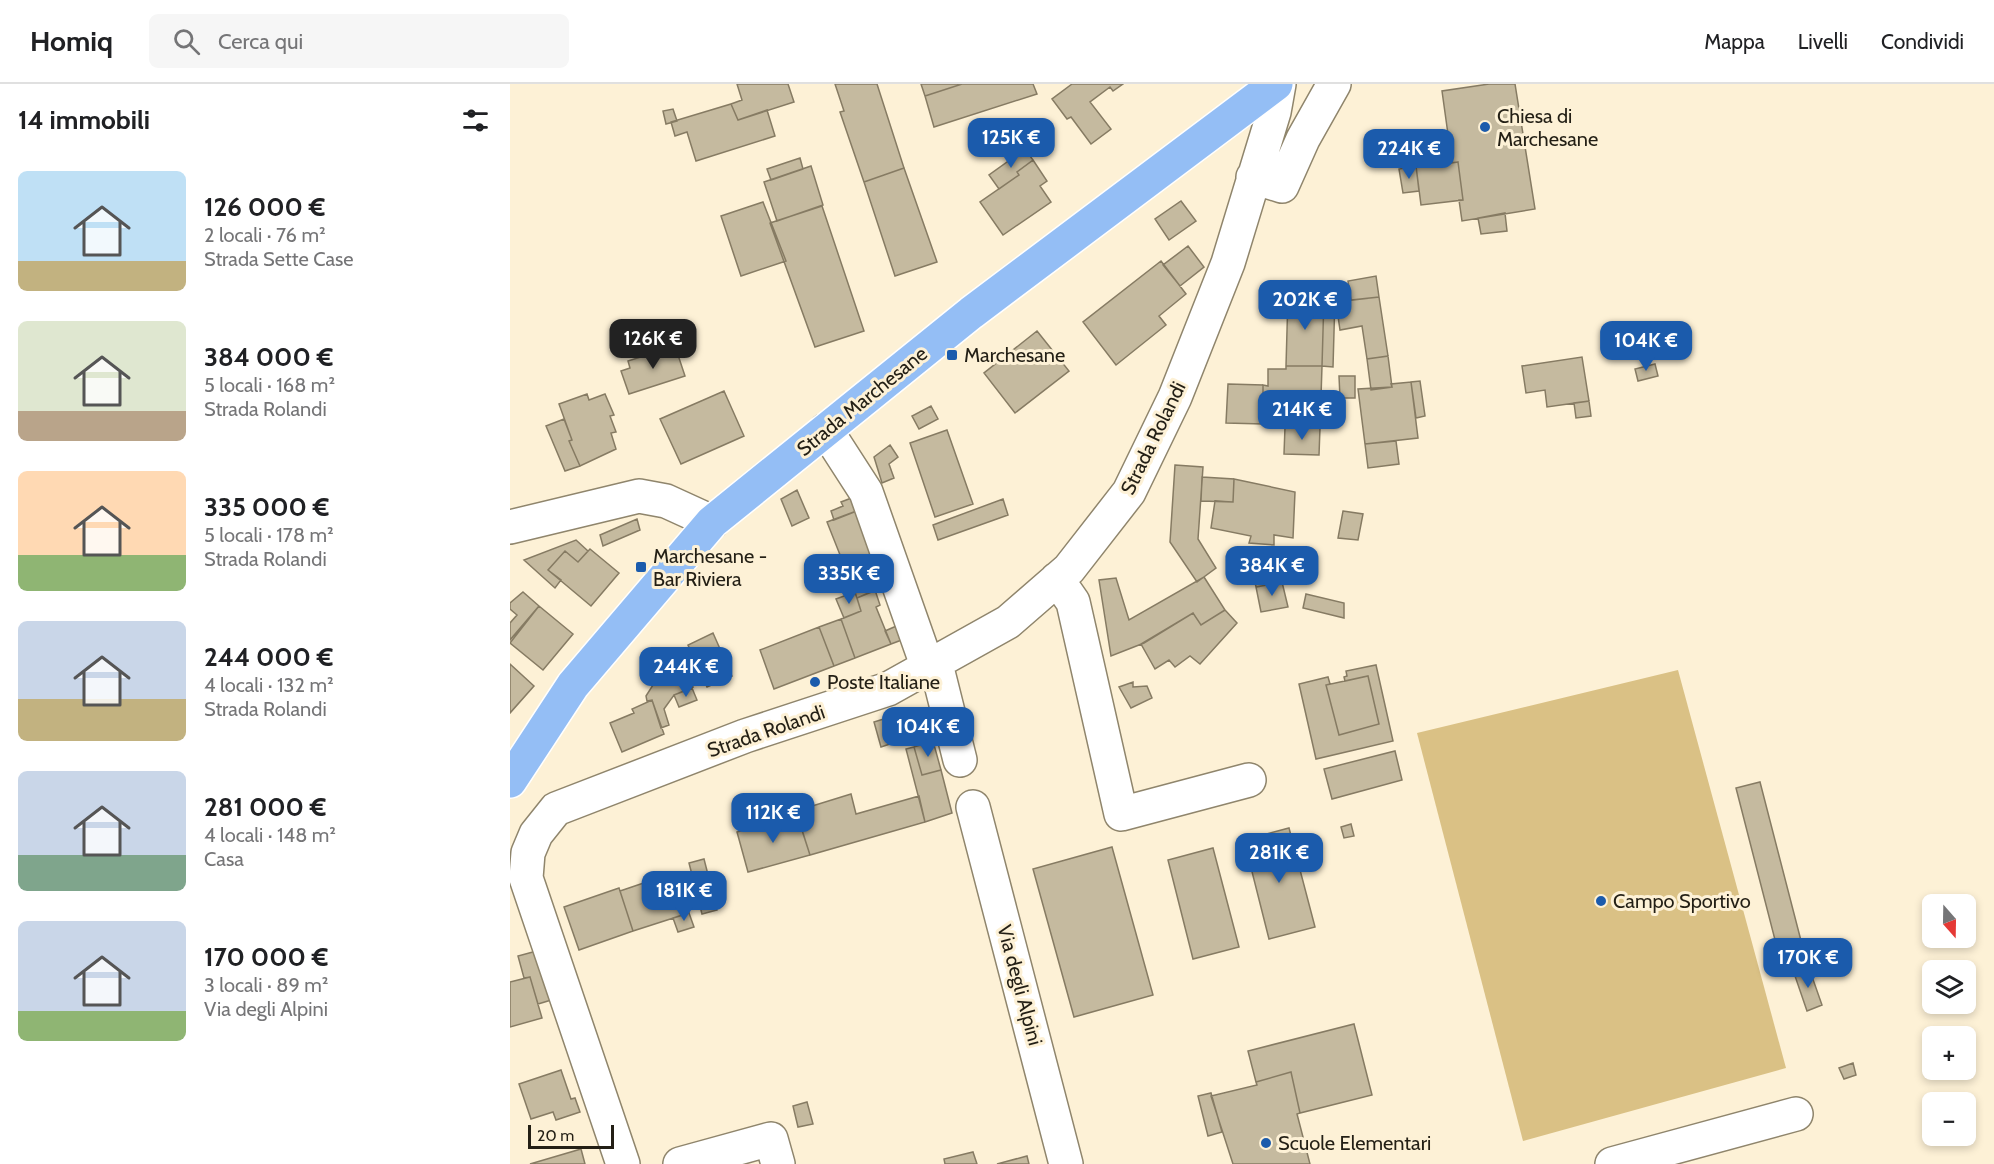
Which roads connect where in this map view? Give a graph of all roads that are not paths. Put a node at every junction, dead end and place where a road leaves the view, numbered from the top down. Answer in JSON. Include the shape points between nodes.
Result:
{"nodes":[{"id":1,"x":1277,"y":84,"type":"edge"},
{"id":2,"x":1334,"y":84,"type":"edge"},
{"id":3,"x":1253,"y":177,"type":"junction"},
{"id":4,"x":826,"y":430,"type":"junction"},
{"id":5,"x":712,"y":522,"type":"junction"},
{"id":6,"x":510,"y":527,"type":"edge"},
{"id":7,"x":1057,"y":579,"type":"junction"},
{"id":8,"x":932,"y":666,"type":"junction"},
{"id":9,"x":960,"y":760,"type":"dead end"},
{"id":10,"x":1249,"y":780,"type":"dead end"},
{"id":11,"x":510,"y":782,"type":"edge"},
{"id":12,"x":973,"y":807,"type":"dead end"},
{"id":13,"x":519,"y":859,"type":"edge"},
{"id":14,"x":1796,"y":1114,"type":"dead end"},
{"id":15,"x":623,"y":1164,"type":"edge"},
{"id":16,"x":680,"y":1164,"type":"edge"},
{"id":17,"x":778,"y":1164,"type":"edge"},
{"id":18,"x":1066,"y":1164,"type":"edge"},
{"id":19,"x":1612,"y":1164,"type":"edge"}],
"edges":[{"from":1,"to":3,"type":"street","name":"Strada Rolandi","via":[[1274,112]]},
{"from":1,"to":4,"type":"main road","name":"Strada Marchesane","via":[[971,313]]},
{"from":2,"to":3,"type":"street","via":[[1282,186]]},
{"from":3,"to":7,"type":"street","name":"Strada Rolandi","via":[[1216,294],[1175,397],[1129,492]]},
{"from":4,"to":5,"type":"main road","name":"Strada Marchesane"},
{"from":4,"to":8,"type":"street","via":[[866,492]]},
{"from":5,"to":6,"type":"street","via":[[666,501],[639,496]]},
{"from":5,"to":11,"type":"main road","name":"Strada Marchesane","via":[[573,685]]},
{"from":7,"to":8,"type":"street","name":"Strada Rolandi","via":[[1008,622]]},
{"from":7,"to":10,"type":"street","via":[[1073,602],[1121,814]]},
{"from":8,"to":9,"type":"street"},
{"from":8,"to":13,"type":"street","name":"Strada Rolandi","via":[[888,690],[745,736],[556,809]]},
{"from":12,"to":18,"type":"street","name":"Via degli Alpini"},
{"from":13,"to":15,"type":"street","name":"Strada Rolandi"},
{"from":14,"to":19,"type":"street"},
{"from":16,"to":17,"type":"street","via":[[771,1139]]}]}
